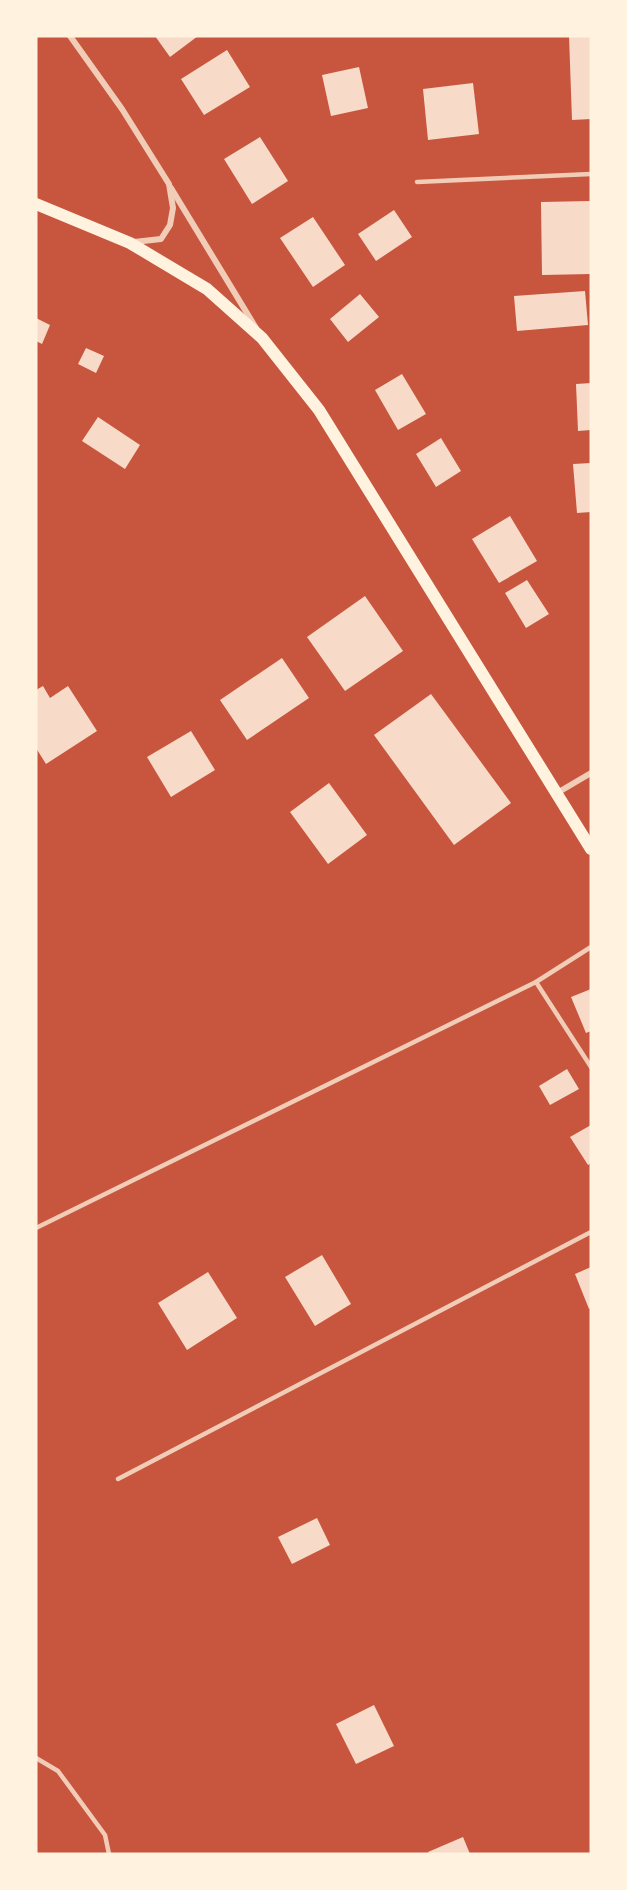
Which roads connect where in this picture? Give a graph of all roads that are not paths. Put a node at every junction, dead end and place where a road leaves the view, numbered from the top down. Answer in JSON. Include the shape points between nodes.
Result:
{"nodes":[{"id":1,"x":70,"y":36,"type":"edge"},
{"id":2,"x":591,"y":174,"type":"edge"},
{"id":3,"x":417,"y":182,"type":"dead end"},
{"id":4,"x":169,"y":184,"type":"junction"},
{"id":5,"x":36,"y":204,"type":"edge"},
{"id":6,"x":130,"y":243,"type":"junction"},
{"id":7,"x":262,"y":338,"type":"junction"},
{"id":8,"x":591,"y":772,"type":"edge"},
{"id":9,"x":556,"y":794,"type":"junction"},
{"id":10,"x":591,"y":849,"type":"edge"},
{"id":11,"x":591,"y":947,"type":"edge"},
{"id":12,"x":536,"y":982,"type":"junction"},
{"id":13,"x":591,"y":1067,"type":"edge"},
{"id":14,"x":36,"y":1228,"type":"edge"},
{"id":15,"x":591,"y":1232,"type":"edge"},
{"id":16,"x":118,"y":1479,"type":"dead end"},
{"id":17,"x":36,"y":1758,"type":"edge"},
{"id":18,"x":109,"y":1854,"type":"edge"}],
"edges":[{"from":1,"to":4,"type":"street"},
{"from":2,"to":3,"type":"lane"},
{"from":4,"to":6,"type":"street","via":[[173,208],[170,225],[161,239]]},
{"from":4,"to":7,"type":"street"},
{"from":5,"to":6,"type":"main road"},
{"from":6,"to":7,"type":"main road","via":[[207,289]]},
{"from":7,"to":9,"type":"main road","via":[[319,410]]},
{"from":8,"to":9,"type":"street"},
{"from":9,"to":10,"type":"main road"},
{"from":11,"to":12,"type":"lane"},
{"from":12,"to":13,"type":"lane"},
{"from":12,"to":14,"type":"lane"},
{"from":15,"to":16,"type":"lane"},
{"from":17,"to":18,"type":"lane","via":[[58,1771],[105,1835]]}]}
